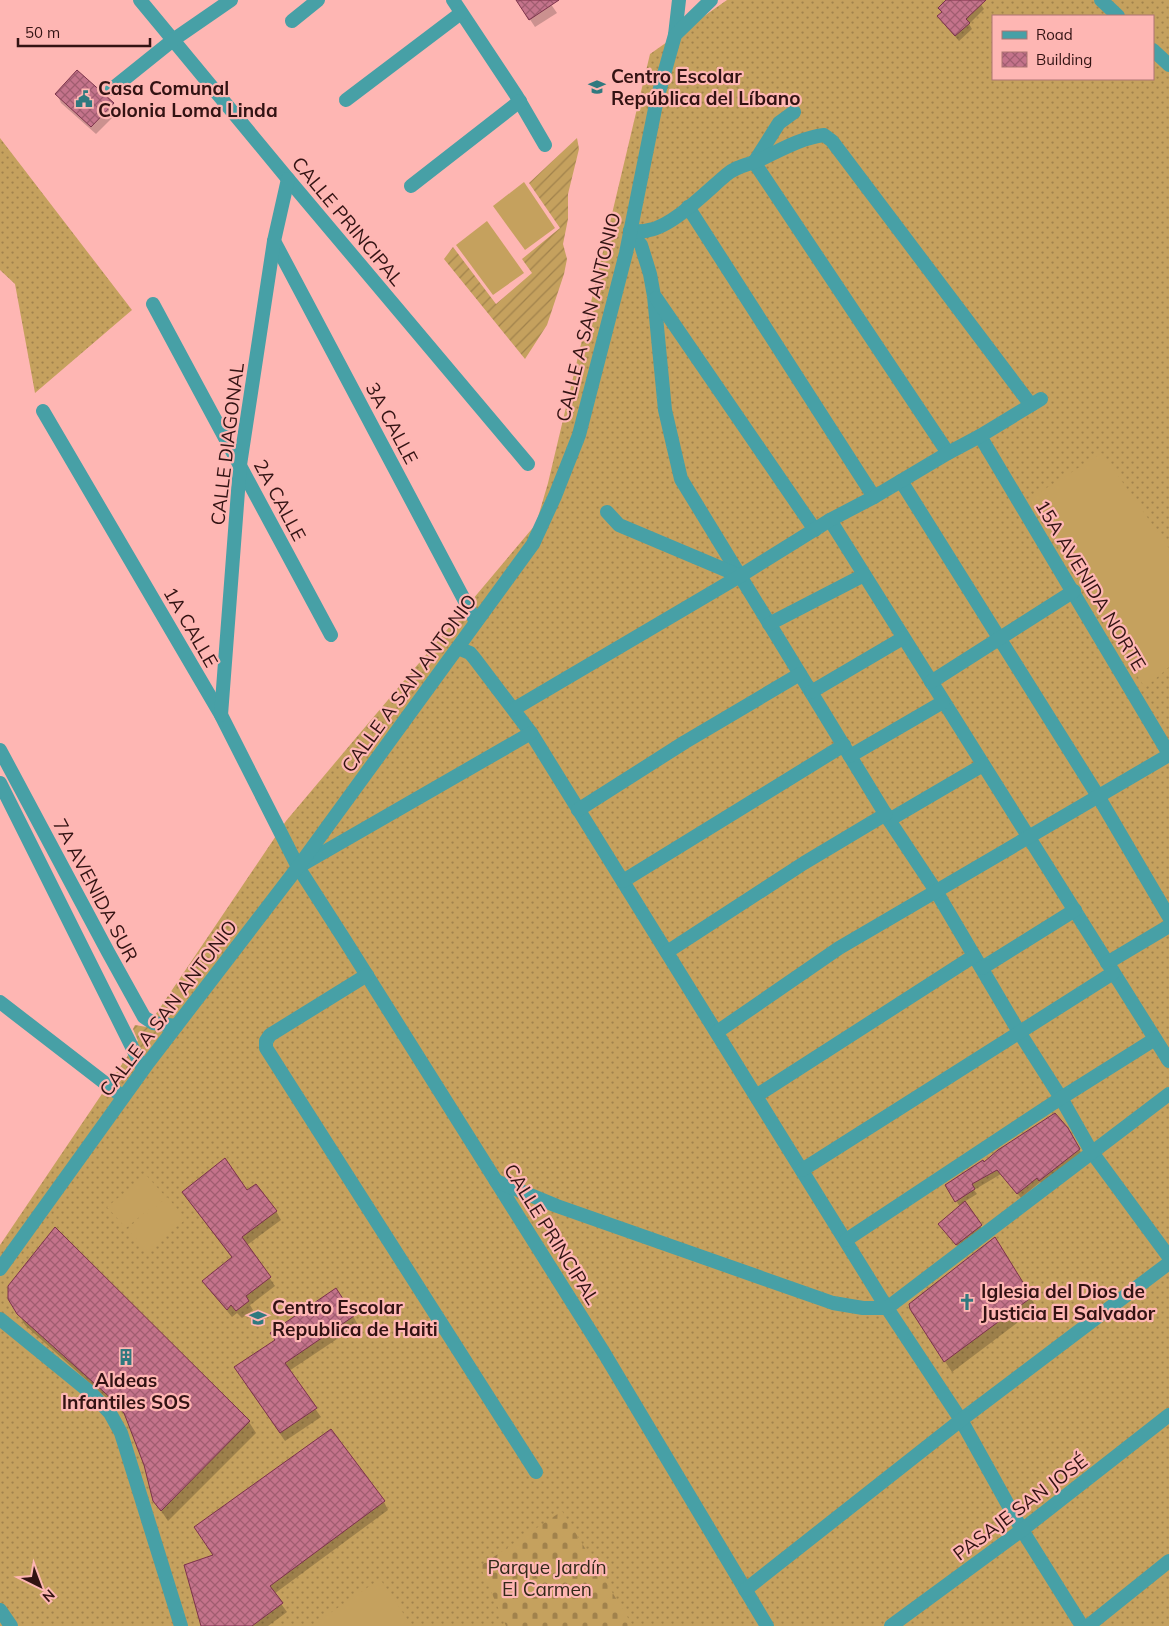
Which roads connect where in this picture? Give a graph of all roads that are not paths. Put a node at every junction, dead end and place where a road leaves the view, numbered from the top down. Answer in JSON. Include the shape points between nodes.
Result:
{"nodes":[{"id":1,"x":140,"y":0,"type":"edge"},
{"id":2,"x":231,"y":0,"type":"edge"},
{"id":3,"x":318,"y":0,"type":"edge"},
{"id":4,"x":453,"y":0,"type":"edge"},
{"id":5,"x":680,"y":0,"type":"edge"},
{"id":6,"x":711,"y":0,"type":"edge"},
{"id":7,"x":1101,"y":0,"type":"edge"},
{"id":8,"x":461,"y":13,"type":"junction"},
{"id":9,"x":1117,"y":15,"type":"edge"},
{"id":10,"x":292,"y":21,"type":"dead end"},
{"id":11,"x":675,"y":35,"type":"junction"},
{"id":12,"x":173,"y":40,"type":"junction"},
{"id":13,"x":1154,"y":51,"type":"edge"},
{"id":14,"x":1169,"y":65,"type":"edge"},
{"id":15,"x":112,"y":89,"type":"dead end"},
{"id":16,"x":346,"y":100,"type":"dead end"},
{"id":17,"x":520,"y":101,"type":"junction"},
{"id":18,"x":794,"y":112,"type":"dead end"},
{"id":19,"x":545,"y":145,"type":"dead end"},
{"id":20,"x":754,"y":162,"type":"junction"},
{"id":21,"x":288,"y":179,"type":"junction"},
{"id":22,"x":411,"y":186,"type":"dead end"},
{"id":23,"x":688,"y":207,"type":"junction"},
{"id":24,"x":630,"y":231,"type":"junction"},
{"id":25,"x":274,"y":241,"type":"junction"},
{"id":26,"x":654,"y":296,"type":"junction"},
{"id":27,"x":153,"y":304,"type":"dead end"},
{"id":28,"x":43,"y":410,"type":"dead end"},
{"id":29,"x":980,"y":436,"type":"junction"},
{"id":30,"x":948,"y":453,"type":"junction"},
{"id":31,"x":528,"y":464,"type":"dead end"},
{"id":32,"x":240,"y":465,"type":"junction"},
{"id":33,"x":901,"y":481,"type":"junction"},
{"id":34,"x":874,"y":497,"type":"junction"},
{"id":35,"x":607,"y":512,"type":"dead end"},
{"id":36,"x":830,"y":520,"type":"junction"},
{"id":37,"x":815,"y":530,"type":"junction"},
{"id":38,"x":864,"y":575,"type":"junction"},
{"id":39,"x":740,"y":576,"type":"junction"},
{"id":40,"x":1074,"y":591,"type":"junction"},
{"id":41,"x":476,"y":622,"type":"junction"},
{"id":42,"x":769,"y":624,"type":"junction"},
{"id":43,"x":331,"y":635,"type":"dead end"},
{"id":44,"x":903,"y":638,"type":"junction"},
{"id":45,"x":1001,"y":638,"type":"junction"},
{"id":46,"x":458,"y":648,"type":"junction"},
{"id":47,"x":800,"y":674,"type":"junction"},
{"id":48,"x":931,"y":682,"type":"junction"},
{"id":49,"x":811,"y":692,"type":"junction"},
{"id":50,"x":943,"y":702,"type":"junction"},
{"id":51,"x":514,"y":709,"type":"junction"},
{"id":52,"x":221,"y":715,"type":"junction"},
{"id":53,"x":531,"y":733,"type":"junction"},
{"id":54,"x":0,"y":750,"type":"edge"},
{"id":55,"x":847,"y":751,"type":"junction"},
{"id":56,"x":1169,"y":755,"type":"edge"},
{"id":57,"x":983,"y":765,"type":"junction"},
{"id":58,"x":0,"y":783,"type":"edge"},
{"id":59,"x":1098,"y":796,"type":"junction"},
{"id":60,"x":578,"y":810,"type":"junction"},
{"id":61,"x":888,"y":817,"type":"junction"},
{"id":62,"x":1030,"y":838,"type":"junction"},
{"id":63,"x":298,"y":867,"type":"junction"},
{"id":64,"x":623,"y":881,"type":"junction"},
{"id":65,"x":936,"y":891,"type":"junction"},
{"id":66,"x":1075,"y":910,"type":"junction"},
{"id":67,"x":1169,"y":917,"type":"edge"},
{"id":68,"x":1169,"y":926,"type":"edge"},
{"id":69,"x":667,"y":952,"type":"junction"},
{"id":70,"x":978,"y":962,"type":"junction"},
{"id":71,"x":1110,"y":968,"type":"junction"},
{"id":72,"x":367,"y":974,"type":"junction"},
{"id":73,"x":0,"y":1002,"type":"edge"},
{"id":74,"x":176,"y":1026,"type":"junction"},
{"id":75,"x":717,"y":1032,"type":"junction"},
{"id":76,"x":1019,"y":1032,"type":"junction"},
{"id":77,"x":1155,"y":1039,"type":"junction"},
{"id":78,"x":1169,"y":1061,"type":"edge"},
{"id":79,"x":143,"y":1069,"type":"junction"},
{"id":80,"x":1169,"y":1094,"type":"edge"},
{"id":81,"x":756,"y":1096,"type":"junction"},
{"id":82,"x":123,"y":1097,"type":"junction"},
{"id":83,"x":1061,"y":1098,"type":"junction"},
{"id":84,"x":1092,"y":1151,"type":"junction"},
{"id":85,"x":802,"y":1170,"type":"junction"},
{"id":86,"x":496,"y":1181,"type":"junction"},
{"id":87,"x":846,"y":1240,"type":"junction"},
{"id":88,"x":1169,"y":1257,"type":"edge"},
{"id":89,"x":1169,"y":1263,"type":"edge"},
{"id":90,"x":0,"y":1269,"type":"edge"},
{"id":91,"x":887,"y":1308,"type":"junction"},
{"id":92,"x":0,"y":1319,"type":"edge"},
{"id":93,"x":1169,"y":1416,"type":"edge"},
{"id":94,"x":961,"y":1420,"type":"junction"},
{"id":95,"x":536,"y":1472,"type":"dead end"},
{"id":96,"x":1022,"y":1530,"type":"junction"},
{"id":97,"x":1169,"y":1561,"type":"edge"},
{"id":98,"x":745,"y":1590,"type":"junction"},
{"id":99,"x":0,"y":1610,"type":"edge"},
{"id":100,"x":11,"y":1626,"type":"edge"},
{"id":101,"x":181,"y":1626,"type":"edge"},
{"id":102,"x":767,"y":1626,"type":"edge"},
{"id":103,"x":891,"y":1626,"type":"edge"},
{"id":104,"x":1082,"y":1626,"type":"edge"},
{"id":105,"x":1088,"y":1626,"type":"edge"}],
"edges":[{"from":1,"to":12,"type":"street","name":"CALLE PRINCIPAL"},
{"from":2,"to":12,"type":"street"},
{"from":3,"to":10,"type":"street"},
{"from":4,"to":8,"type":"street"},
{"from":5,"to":11,"type":"street","name":"CALLE A SAN ANTONIO"},
{"from":6,"to":11,"type":"street"},
{"from":7,"to":9,"type":"street"},
{"from":8,"to":16,"type":"street"},
{"from":8,"to":17,"type":"street"},
{"from":11,"to":24,"type":"street","name":"CALLE A SAN ANTONIO","via":[[657,99]]},
{"from":12,"to":15,"type":"street"},
{"from":12,"to":21,"type":"street","name":"CALLE PRINCIPAL"},
{"from":13,"to":14,"type":"street"},
{"from":17,"to":19,"type":"street"},
{"from":17,"to":22,"type":"street"},
{"from":18,"to":20,"type":"street","via":[[780,123]]},
{"from":20,"to":23,"type":"street","via":[[726,175]]},
{"from":20,"to":29,"type":"street","via":[[804,139],[824,135],[832,141],[1036,402]]},
{"from":20,"to":30,"type":"street"},
{"from":21,"to":25,"type":"street","name":"CALLE DIAGONAL"},
{"from":21,"to":31,"type":"street","name":"CALLE PRINCIPAL"},
{"from":23,"to":24,"type":"street","via":[[650,230]]},
{"from":23,"to":34,"type":"street"},
{"from":24,"to":26,"type":"street","via":[[646,257]]},
{"from":24,"to":41,"type":"street","name":"CALLE A SAN ANTONIO","via":[[579,436],[533,544]]},
{"from":25,"to":32,"type":"street","name":"CALLE DIAGONAL"},
{"from":25,"to":41,"type":"street","name":"3A CALLE"},
{"from":26,"to":37,"type":"street"},
{"from":26,"to":39,"type":"street","via":[[665,410],[677,467],[681,479]]},
{"from":27,"to":32,"type":"street","name":"2A CALLE"},
{"from":28,"to":52,"type":"street","name":"1A CALLE"},
{"from":29,"to":30,"type":"street"},
{"from":29,"to":40,"type":"street","name":"15A AVENIDA NORTE"},
{"from":30,"to":33,"type":"street"},
{"from":32,"to":43,"type":"street","name":"2A CALLE"},
{"from":32,"to":52,"type":"street","name":"CALLE DIAGONAL"},
{"from":33,"to":34,"type":"street"},
{"from":33,"to":45,"type":"street"},
{"from":34,"to":36,"type":"street"},
{"from":35,"to":39,"type":"street","via":[[618,525]]},
{"from":36,"to":37,"type":"street"},
{"from":36,"to":38,"type":"street"},
{"from":37,"to":39,"type":"street"},
{"from":38,"to":42,"type":"street"},
{"from":38,"to":44,"type":"street"},
{"from":39,"to":42,"type":"street"},
{"from":39,"to":51,"type":"street"},
{"from":40,"to":45,"type":"street"},
{"from":40,"to":56,"type":"street","name":"15A AVENIDA NORTE"},
{"from":41,"to":46,"type":"street","name":"CALLE A SAN ANTONIO"},
{"from":42,"to":47,"type":"street"},
{"from":44,"to":48,"type":"street"},
{"from":44,"to":49,"type":"street"},
{"from":45,"to":48,"type":"street"},
{"from":45,"to":59,"type":"street"},
{"from":46,"to":51,"type":"street","via":[[470,653]]},
{"from":46,"to":63,"type":"street","name":"CALLE A SAN ANTONIO"},
{"from":47,"to":49,"type":"street"},
{"from":47,"to":60,"type":"street"},
{"from":48,"to":50,"type":"street"},
{"from":49,"to":55,"type":"street"},
{"from":50,"to":55,"type":"street"},
{"from":50,"to":57,"type":"street"},
{"from":51,"to":53,"type":"street"},
{"from":52,"to":63,"type":"street","name":"1A CALLE"},
{"from":53,"to":60,"type":"street"},
{"from":53,"to":63,"type":"street"},
{"from":54,"to":74,"type":"street","name":"7A AVENIDA SUR","via":[[144,1017],[153,1023]]},
{"from":55,"to":61,"type":"street"},
{"from":55,"to":64,"type":"street"},
{"from":56,"to":59,"type":"street"},
{"from":57,"to":61,"type":"street"},
{"from":57,"to":62,"type":"street"},
{"from":58,"to":79,"type":"street","name":"7A AVENIDA SUR"},
{"from":59,"to":62,"type":"street"},
{"from":59,"to":67,"type":"street"},
{"from":60,"to":64,"type":"street"},
{"from":61,"to":65,"type":"street"},
{"from":61,"to":69,"type":"street","via":[[804,863]]},
{"from":62,"to":65,"type":"street"},
{"from":62,"to":66,"type":"street"},
{"from":63,"to":72,"type":"street","name":"CALLE PRINCIPAL"},
{"from":63,"to":74,"type":"street","name":"CALLE A SAN ANTONIO"},
{"from":64,"to":69,"type":"street"},
{"from":65,"to":70,"type":"street"},
{"from":65,"to":75,"type":"street","via":[[839,948]]},
{"from":66,"to":70,"type":"street"},
{"from":66,"to":71,"type":"street"},
{"from":68,"to":71,"type":"street"},
{"from":69,"to":75,"type":"street"},
{"from":70,"to":76,"type":"street"},
{"from":70,"to":81,"type":"street"},
{"from":71,"to":76,"type":"street"},
{"from":71,"to":77,"type":"street"},
{"from":72,"to":86,"type":"street","name":"CALLE PRINCIPAL"},
{"from":72,"to":95,"type":"street","via":[[270,1035],[266,1048]]},
{"from":73,"to":82,"type":"street"},
{"from":74,"to":79,"type":"street","name":"CALLE A SAN ANTONIO"},
{"from":75,"to":81,"type":"street"},
{"from":76,"to":83,"type":"street"},
{"from":76,"to":85,"type":"street"},
{"from":77,"to":78,"type":"street"},
{"from":77,"to":83,"type":"street"},
{"from":79,"to":82,"type":"street","name":"CALLE A SAN ANTONIO"},
{"from":80,"to":84,"type":"street"},
{"from":81,"to":85,"type":"street"},
{"from":82,"to":90,"type":"street","name":"CALLE A SAN ANTONIO"},
{"from":83,"to":84,"type":"street"},
{"from":83,"to":87,"type":"street"},
{"from":84,"to":88,"type":"street"},
{"from":84,"to":91,"type":"street"},
{"from":85,"to":87,"type":"street"},
{"from":86,"to":91,"type":"street","via":[[557,1206],[833,1303]]},
{"from":86,"to":98,"type":"street","name":"CALLE PRINCIPAL","via":[[604,1353]]},
{"from":87,"to":91,"type":"street"},
{"from":89,"to":94,"type":"street"},
{"from":91,"to":94,"type":"street"},
{"from":92,"to":101,"type":"street","via":[[91,1392],[110,1413],[121,1433]]},
{"from":93,"to":96,"type":"street","name":"PASAJE SAN JOSÉ"},
{"from":94,"to":96,"type":"street"},
{"from":94,"to":98,"type":"street"},
{"from":96,"to":103,"type":"street","name":"PASAJE SAN JOSÉ"},
{"from":96,"to":104,"type":"street"},
{"from":97,"to":105,"type":"street"},
{"from":98,"to":102,"type":"street","name":"CALLE PRINCIPAL"},
{"from":99,"to":100,"type":"street"}]}
